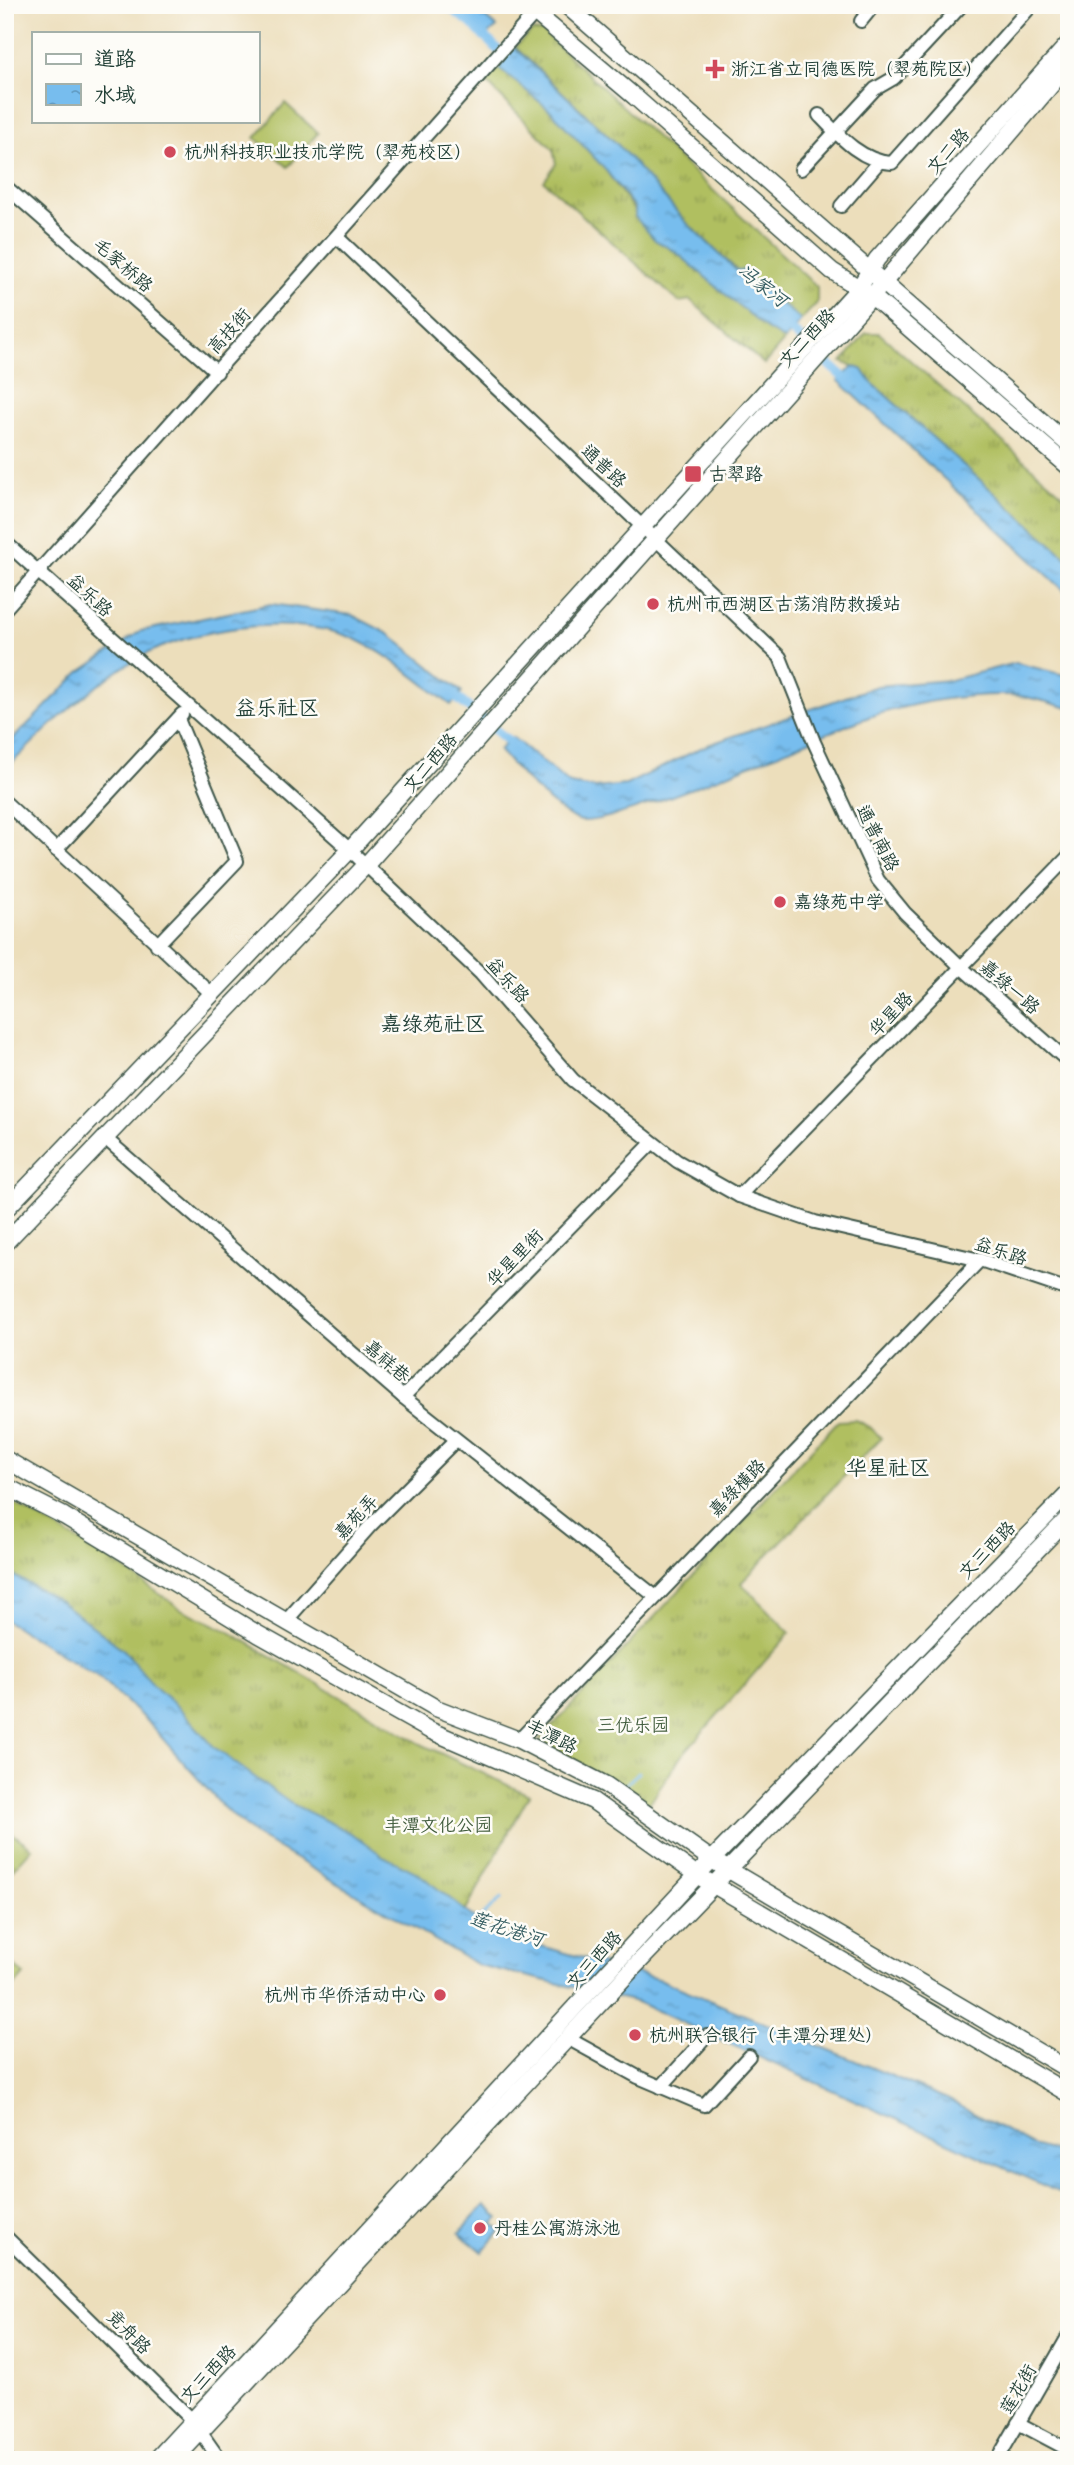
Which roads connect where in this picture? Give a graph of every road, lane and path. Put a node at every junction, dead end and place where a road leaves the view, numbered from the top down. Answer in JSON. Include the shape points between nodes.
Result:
{"nodes":[{"id":1,"x":566,"y":5,"type":"edge"},
{"id":2,"x":874,"y":5,"type":"edge"},
{"id":3,"x":962,"y":5,"type":"edge"},
{"id":4,"x":1032,"y":5,"type":"edge"},
{"id":5,"x":534,"y":8,"type":"edge"},
{"id":6,"x":861,"y":21,"type":"dead end"},
{"id":7,"x":1069,"y":43,"type":"edge"},
{"id":8,"x":1069,"y":64,"type":"edge"},
{"id":9,"x":819,"y":115,"type":"dead end"},
{"id":10,"x":835,"y":132,"type":"junction"},
{"id":11,"x":879,"y":162,"type":"junction"},
{"id":12,"x":801,"y":169,"type":"dead end"},
{"id":13,"x":5,"y":186,"type":"edge"},
{"id":14,"x":841,"y":206,"type":"dead end"},
{"id":15,"x":337,"y":237,"type":"junction"},
{"id":16,"x":876,"y":276,"type":"junction"},
{"id":17,"x":865,"y":292,"type":"junction"},
{"id":18,"x":217,"y":372,"type":"junction"},
{"id":19,"x":1069,"y":445,"type":"edge"},
{"id":20,"x":1069,"y":467,"type":"edge"},
{"id":21,"x":649,"y":532,"type":"junction"},
{"id":22,"x":5,"y":542,"type":"edge"},
{"id":23,"x":39,"y":571,"type":"junction"},
{"id":24,"x":5,"y":609,"type":"edge"},
{"id":25,"x":189,"y":707,"type":"junction"},
{"id":26,"x":178,"y":719,"type":"junction"},
{"id":27,"x":814,"y":742,"type":"joint"},
{"id":28,"x":5,"y":802,"type":"edge"},
{"id":29,"x":56,"y":850,"type":"junction"},
{"id":30,"x":350,"y":850,"type":"junction"},
{"id":31,"x":1069,"y":856,"type":"edge"},
{"id":32,"x":366,"y":865,"type":"junction"},
{"id":33,"x":157,"y":945,"type":"junction"},
{"id":34,"x":961,"y":967,"type":"junction"},
{"id":35,"x":213,"y":995,"type":"junction"},
{"id":36,"x":1069,"y":1062,"type":"edge"},
{"id":37,"x":106,"y":1139,"type":"junction"},
{"id":38,"x":652,"y":1143,"type":"junction"},
{"id":39,"x":739,"y":1196,"type":"junction"},
{"id":40,"x":5,"y":1210,"type":"edge"},
{"id":41,"x":5,"y":1243,"type":"edge"},
{"id":42,"x":980,"y":1260,"type":"junction"},
{"id":43,"x":1069,"y":1290,"type":"edge"},
{"id":44,"x":402,"y":1397,"type":"junction"},
{"id":45,"x":456,"y":1440,"type":"junction"},
{"id":46,"x":5,"y":1459,"type":"edge"},
{"id":47,"x":5,"y":1486,"type":"edge"},
{"id":48,"x":1069,"y":1493,"type":"edge"},
{"id":49,"x":1069,"y":1517,"type":"edge"},
{"id":50,"x":656,"y":1597,"type":"junction"},
{"id":51,"x":286,"y":1621,"type":"junction"},
{"id":52,"x":519,"y":1740,"type":"junction"},
{"id":53,"x":712,"y":1860,"type":"junction"},
{"id":54,"x":729,"y":1869,"type":"junction"},
{"id":55,"x":697,"y":1875,"type":"junction"},
{"id":56,"x":715,"y":1885,"type":"junction"},
{"id":57,"x":627,"y":1964,"type":"junction"},
{"id":58,"x":590,"y":2006,"type":"junction"},
{"id":59,"x":708,"y":2036,"type":"dead end"},
{"id":60,"x":569,"y":2039,"type":"junction"},
{"id":61,"x":748,"y":2056,"type":"dead end"},
{"id":62,"x":1069,"y":2070,"type":"edge"},
{"id":63,"x":661,"y":2087,"type":"junction"},
{"id":64,"x":1069,"y":2094,"type":"edge"},
{"id":65,"x":5,"y":2236,"type":"edge"},
{"id":66,"x":1069,"y":2335,"type":"edge"},
{"id":67,"x":1018,"y":2423,"type":"junction"},
{"id":68,"x":196,"y":2425,"type":"junction"},
{"id":69,"x":1069,"y":2450,"type":"edge"},
{"id":70,"x":156,"y":2460,"type":"edge"},
{"id":71,"x":174,"y":2460,"type":"edge"},
{"id":72,"x":220,"y":2460,"type":"edge"},
{"id":73,"x":997,"y":2460,"type":"edge"}],
"edges":[{"from":1,"to":16,"type":"main road"},
{"from":2,"to":6,"type":"street"},
{"from":3,"to":10,"type":"street","via":[[894,78],[875,89]]},
{"from":4,"to":11,"type":"street","via":[[892,163]]},
{"from":5,"to":15,"type":"street","name":"高技街","via":[[513,38]]},
{"from":5,"to":17,"type":"main road","via":[[832,271]]},
{"from":7,"to":16,"type":"main road","name":"文二路"},
{"from":8,"to":16,"type":"main road","name":"文二路"},
{"from":9,"to":10,"type":"street"},
{"from":10,"to":11,"type":"street"},
{"from":10,"to":12,"type":"street"},
{"from":11,"to":14,"type":"street"},
{"from":13,"to":18,"type":"street","name":"毛家桥路"},
{"from":15,"to":18,"type":"street","name":"高技街"},
{"from":15,"to":21,"type":"street","name":"通普路"},
{"from":16,"to":17,"type":"main road","name":"文二路"},
{"from":16,"to":19,"type":"main road"},
{"from":17,"to":20,"type":"main road"},
{"from":17,"to":21,"type":"main road","name":"文二西路"},
{"from":18,"to":23,"type":"street","name":"高技街"},
{"from":21,"to":27,"type":"street","name":"通普路","via":[[780,657]]},
{"from":21,"to":30,"type":"main road","name":"文二西路","via":[[499,685]]},
{"from":21,"to":32,"type":"main road","name":"文二西路","via":[[512,699]]},
{"from":22,"to":23,"type":"street","name":"益乐路"},
{"from":23,"to":24,"type":"street","name":"高技街"},
{"from":23,"to":25,"type":"street","name":"益乐路"},
{"from":25,"to":26,"type":"street"},
{"from":25,"to":30,"type":"street","name":"益乐路"},
{"from":26,"to":29,"type":"street"},
{"from":26,"to":33,"type":"street","via":[[237,861]]},
{"from":27,"to":34,"type":"street","name":"通普南路","via":[[878,880]]},
{"from":28,"to":29,"type":"street"},
{"from":29,"to":33,"type":"street"},
{"from":30,"to":32,"type":"street","name":"益乐路"},
{"from":30,"to":35,"type":"main road","name":"文二西路"},
{"from":31,"to":34,"type":"street","name":"华星路"},
{"from":32,"to":37,"type":"main road","name":"文二西路"},
{"from":32,"to":38,"type":"street","name":"益乐路","via":[[481,974],[573,1080]]},
{"from":33,"to":35,"type":"street"},
{"from":34,"to":36,"type":"street","name":"嘉绿一路"},
{"from":34,"to":39,"type":"street","name":"华星路"},
{"from":35,"to":40,"type":"main road","name":"文二西路"},
{"from":37,"to":41,"type":"main road","name":"文二西路"},
{"from":37,"to":44,"type":"street","name":"嘉祥巷"},
{"from":38,"to":39,"type":"street","name":"益乐路"},
{"from":38,"to":44,"type":"street","name":"华星里街"},
{"from":39,"to":42,"type":"street","name":"益乐路","via":[[815,1222]]},
{"from":42,"to":43,"type":"street","name":"益乐路"},
{"from":42,"to":50,"type":"street","name":"嘉绿横路"},
{"from":44,"to":45,"type":"street","name":"嘉祥巷"},
{"from":45,"to":50,"type":"street","name":"嘉祥巷"},
{"from":45,"to":51,"type":"street","name":"嘉苑弄","via":[[371,1525]]},
{"from":46,"to":51,"type":"main road","name":"丰潭路"},
{"from":47,"to":55,"type":"main road","via":[[429,1730],[593,1801]]},
{"from":48,"to":53,"type":"main road","name":"文三西路"},
{"from":49,"to":54,"type":"main road","name":"文三西路"},
{"from":50,"to":52,"type":"street","name":"嘉绿横路"},
{"from":51,"to":52,"type":"main road","name":"丰潭路","via":[[436,1708]]},
{"from":52,"to":53,"type":"main road","name":"丰潭路","via":[[606,1785]]},
{"from":53,"to":54,"type":"main road","name":"丰潭路"},
{"from":53,"to":55,"type":"main road","name":"文三西路"},
{"from":54,"to":56,"type":"main road","name":"文三西路"},
{"from":54,"to":62,"type":"main road","name":"丰潭路"},
{"from":55,"to":56,"type":"main road"},
{"from":55,"to":57,"type":"main road","name":"文三西路"},
{"from":56,"to":57,"type":"main road","name":"文三西路"},
{"from":56,"to":64,"type":"main road"},
{"from":57,"to":58,"type":"main road","name":"文三西路"},
{"from":58,"to":60,"type":"main road","name":"文三西路"},
{"from":58,"to":68,"type":"main road","name":"文三西路"},
{"from":59,"to":63,"type":"street"},
{"from":60,"to":63,"type":"street"},
{"from":60,"to":68,"type":"main road","name":"文三西路"},
{"from":61,"to":63,"type":"street","via":[[704,2105]]},
{"from":65,"to":68,"type":"street","name":"竞舟路"},
{"from":66,"to":67,"type":"street","name":"莲花街"},
{"from":67,"to":69,"type":"street"},
{"from":67,"to":73,"type":"street","name":"莲花街"},
{"from":68,"to":70,"type":"main road","name":"文三西路"},
{"from":68,"to":71,"type":"main road","name":"文三西路"},
{"from":68,"to":72,"type":"street","name":"竞舟路"}]}
